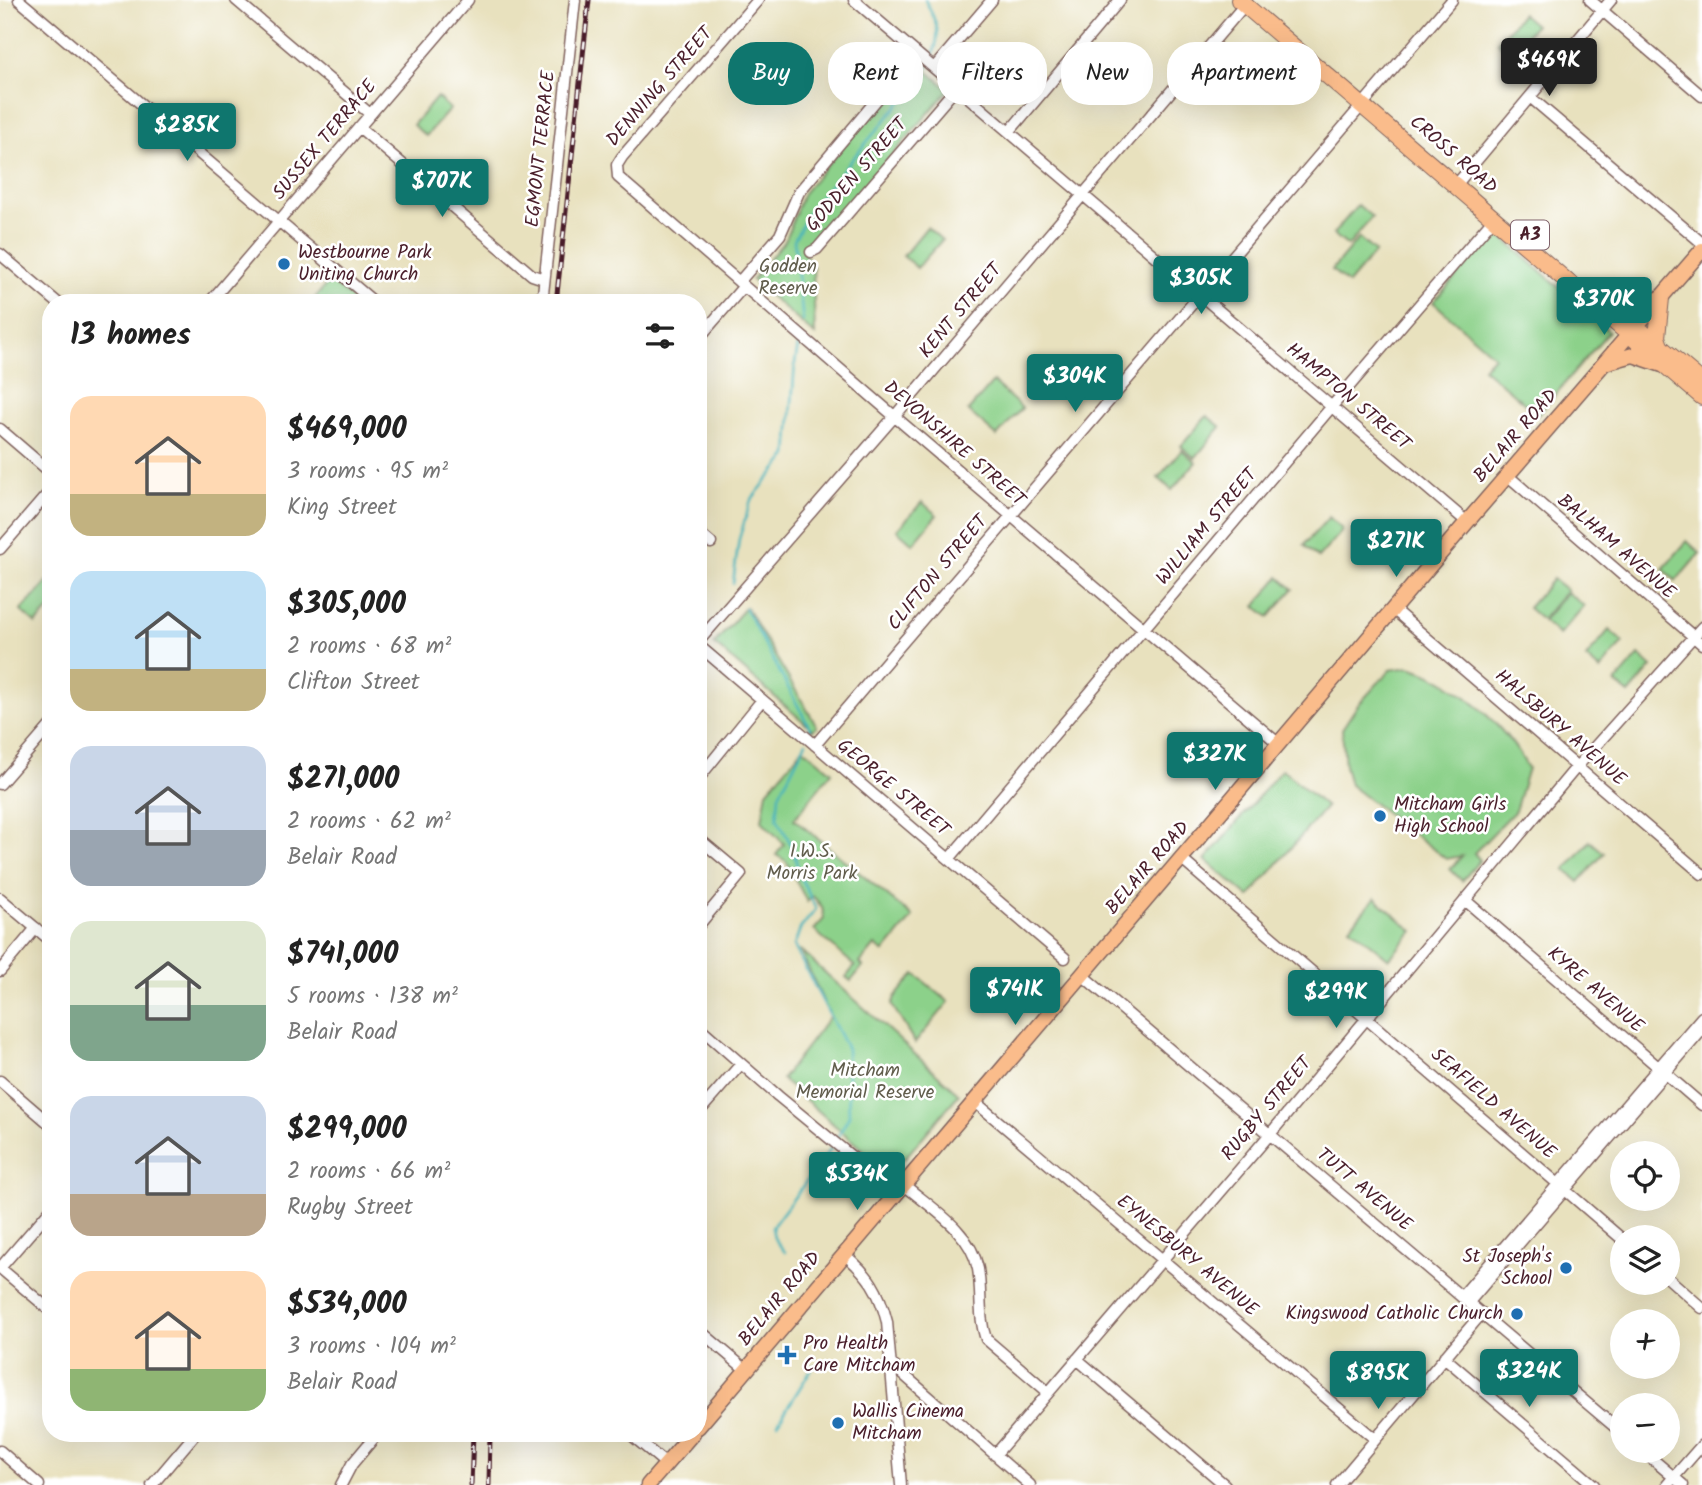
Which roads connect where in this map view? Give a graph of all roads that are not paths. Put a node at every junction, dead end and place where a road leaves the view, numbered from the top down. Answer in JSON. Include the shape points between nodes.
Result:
{"nodes":[{"id":1,"x":19,"y":0,"type":"edge"},
{"id":2,"x":236,"y":0,"type":"edge"},
{"id":3,"x":467,"y":0,"type":"edge"},
{"id":4,"x":575,"y":0,"type":"edge"},
{"id":5,"x":758,"y":0,"type":"edge"},
{"id":6,"x":854,"y":0,"type":"edge"},
{"id":7,"x":992,"y":0,"type":"edge"},
{"id":8,"x":1119,"y":0,"type":"edge"},
{"id":9,"x":1452,"y":0,"type":"edge"},
{"id":10,"x":1590,"y":0,"type":"edge"},
{"id":11,"x":1611,"y":0,"type":"edge"},
{"id":12,"x":1247,"y":1,"type":"edge"},
{"id":13,"x":1602,"y":10,"type":"junction"},
{"id":14,"x":903,"y":42,"type":"edge"},
{"id":15,"x":923,"y":59,"type":"edge"},
{"id":16,"x":931,"y":65,"type":"junction"},
{"id":17,"x":937,"y":70,"type":"edge"},
{"id":18,"x":1702,"y":96,"type":"edge"},
{"id":19,"x":1530,"y":97,"type":"junction"},
{"id":20,"x":1365,"y":100,"type":"junction"},
{"id":21,"x":872,"y":105,"type":"edge"},
{"id":22,"x":941,"y":105,"type":"edge"},
{"id":23,"x":978,"y":105,"type":"edge"},
{"id":24,"x":370,"y":114,"type":"junction"},
{"id":25,"x":359,"y":127,"type":"junction"},
{"id":26,"x":1009,"y":132,"type":"junction"},
{"id":27,"x":617,"y":164,"type":"joint"},
{"id":28,"x":1460,"y":181,"type":"junction"},
{"id":29,"x":1083,"y":194,"type":"junction"},
{"id":30,"x":1494,"y":218,"type":"junction"},
{"id":31,"x":279,"y":221,"type":"junction"},
{"id":32,"x":1702,"y":243,"type":"edge"},
{"id":33,"x":1702,"y":250,"type":"edge"},
{"id":34,"x":811,"y":252,"type":"dead end"},
{"id":35,"x":0,"y":254,"type":"edge"},
{"id":36,"x":544,"y":279,"type":"junction"},
{"id":37,"x":742,"y":284,"type":"junction"},
{"id":38,"x":47,"y":294,"type":"edge"},
{"id":39,"x":217,"y":294,"type":"edge"},
{"id":40,"x":364,"y":294,"type":"edge"},
{"id":41,"x":543,"y":294,"type":"edge"},
{"id":42,"x":1199,"y":294,"type":"junction"},
{"id":43,"x":1597,"y":294,"type":"junction"},
{"id":44,"x":1658,"y":301,"type":"junction"},
{"id":45,"x":707,"y":328,"type":"edge"},
{"id":46,"x":1633,"y":331,"type":"junction"},
{"id":47,"x":1660,"y":346,"type":"junction"},
{"id":48,"x":1606,"y":362,"type":"junction"},
{"id":49,"x":1665,"y":366,"type":"junction"},
{"id":50,"x":1702,"y":383,"type":"edge"},
{"id":51,"x":1702,"y":397,"type":"edge"},
{"id":52,"x":1332,"y":406,"type":"junction"},
{"id":53,"x":894,"y":416,"type":"junction"},
{"id":54,"x":0,"y":429,"type":"edge"},
{"id":55,"x":42,"y":464,"type":"edge"},
{"id":56,"x":1507,"y":475,"type":"junction"},
{"id":57,"x":42,"y":499,"type":"edge"},
{"id":58,"x":1010,"y":515,"type":"junction"},
{"id":59,"x":1467,"y":522,"type":"junction"},
{"id":60,"x":707,"y":540,"type":"edge"},
{"id":61,"x":711,"y":543,"type":"dead end"},
{"id":62,"x":0,"y":549,"type":"edge"},
{"id":63,"x":1393,"y":609,"type":"junction"},
{"id":64,"x":1702,"y":627,"type":"edge"},
{"id":65,"x":1143,"y":630,"type":"junction"},
{"id":66,"x":707,"y":633,"type":"edge"},
{"id":67,"x":1698,"y":641,"type":"edge"},
{"id":68,"x":707,"y":651,"type":"edge"},
{"id":69,"x":762,"y":700,"type":"junction"},
{"id":70,"x":42,"y":736,"type":"edge"},
{"id":71,"x":1279,"y":744,"type":"junction"},
{"id":72,"x":814,"y":745,"type":"junction"},
{"id":73,"x":1578,"y":766,"type":"junction"},
{"id":74,"x":707,"y":768,"type":"edge"},
{"id":75,"x":0,"y":785,"type":"edge"},
{"id":76,"x":707,"y":846,"type":"edge"},
{"id":77,"x":949,"y":859,"type":"junction"},
{"id":78,"x":1181,"y":859,"type":"junction"},
{"id":79,"x":1702,"y":874,"type":"edge"},
{"id":80,"x":0,"y":898,"type":"edge"},
{"id":81,"x":1465,"y":900,"type":"junction"},
{"id":82,"x":707,"y":915,"type":"edge"},
{"id":83,"x":36,"y":928,"type":"junction"},
{"id":84,"x":42,"y":933,"type":"edge"},
{"id":85,"x":1065,"y":958,"type":"dead end"},
{"id":86,"x":0,"y":971,"type":"edge"},
{"id":87,"x":1082,"y":975,"type":"junction"},
{"id":88,"x":1367,"y":1018,"type":"junction"},
{"id":89,"x":1700,"y":1025,"type":"edge"},
{"id":90,"x":707,"y":1034,"type":"edge"},
{"id":91,"x":741,"y":1064,"type":"junction"},
{"id":92,"x":1661,"y":1071,"type":"junction"},
{"id":93,"x":0,"y":1081,"type":"edge"},
{"id":94,"x":974,"y":1101,"type":"junction"},
{"id":95,"x":707,"y":1103,"type":"edge"},
{"id":96,"x":1702,"y":1105,"type":"edge"},
{"id":97,"x":42,"y":1117,"type":"edge"},
{"id":98,"x":1271,"y":1133,"type":"junction"},
{"id":99,"x":1562,"y":1187,"type":"junction"},
{"id":100,"x":900,"y":1189,"type":"junction"},
{"id":101,"x":42,"y":1219,"type":"edge"},
{"id":102,"x":1610,"y":1229,"type":"edge"},
{"id":103,"x":844,"y":1254,"type":"junction"},
{"id":104,"x":1163,"y":1258,"type":"junction"},
{"id":105,"x":0,"y":1268,"type":"edge"},
{"id":106,"x":1680,"y":1289,"type":"edge"},
{"id":107,"x":1466,"y":1299,"type":"junction"},
{"id":108,"x":42,"y":1303,"type":"edge"},
{"id":109,"x":1702,"y":1308,"type":"edge"},
{"id":110,"x":1482,"y":1313,"type":"junction"},
{"id":111,"x":707,"y":1337,"type":"edge"},
{"id":112,"x":1444,"y":1357,"type":"junction"},
{"id":113,"x":1077,"y":1359,"type":"junction"},
{"id":114,"x":890,"y":1362,"type":"junction"},
{"id":115,"x":745,"y":1370,"type":"junction"},
{"id":116,"x":909,"y":1381,"type":"junction"},
{"id":117,"x":891,"y":1389,"type":"junction"},
{"id":118,"x":1048,"y":1392,"type":"junction"},
{"id":119,"x":707,"y":1416,"type":"edge"},
{"id":120,"x":1610,"y":1423,"type":"edge"},
{"id":121,"x":1375,"y":1439,"type":"junction"},
{"id":122,"x":188,"y":1442,"type":"edge"},
{"id":123,"x":370,"y":1442,"type":"edge"},
{"id":124,"x":640,"y":1442,"type":"edge"},
{"id":125,"x":685,"y":1442,"type":"edge"},
{"id":126,"x":1702,"y":1445,"type":"edge"},
{"id":127,"x":0,"y":1451,"type":"edge"},
{"id":128,"x":995,"y":1455,"type":"junction"},
{"id":129,"x":1655,"y":1463,"type":"edge"},
{"id":130,"x":666,"y":1464,"type":"junction"},
{"id":131,"x":1675,"y":1482,"type":"edge"},
{"id":132,"x":39,"y":1485,"type":"edge"},
{"id":133,"x":152,"y":1485,"type":"edge"},
{"id":134,"x":341,"y":1485,"type":"edge"},
{"id":135,"x":648,"y":1485,"type":"edge"},
{"id":136,"x":901,"y":1485,"type":"edge"},
{"id":137,"x":1030,"y":1485,"type":"edge"},
{"id":138,"x":1225,"y":1485,"type":"edge"},
{"id":139,"x":1337,"y":1485,"type":"edge"},
{"id":140,"x":1594,"y":1485,"type":"edge"}],
"edges":[{"from":1,"to":31,"type":"street"},
{"from":2,"to":24,"type":"street"},
{"from":3,"to":24,"type":"street","name":"SUSSEX TERRACE"},
{"from":4,"to":36,"type":"street","name":"EGMONT TERRACE"},
{"from":5,"to":27,"type":"street","name":"DENNING STREET"},
{"from":6,"to":14,"type":"street","name":"HAMPTON STREET"},
{"from":7,"to":16,"type":"street"},
{"from":8,"to":26,"type":"street"},
{"from":9,"to":20,"type":"street"},
{"from":10,"to":13,"type":"street"},
{"from":11,"to":13,"type":"street"},
{"from":12,"to":20,"type":"highway","name":"CROSS ROAD","number":"A3"},
{"from":12,"to":29,"type":"street","name":"KENT STREET"},
{"from":13,"to":18,"type":"street"},
{"from":13,"to":19,"type":"street"},
{"from":15,"to":16,"type":"street","name":"HAMPTON STREET"},
{"from":16,"to":17,"type":"street","name":"HAMPTON STREET"},
{"from":19,"to":28,"type":"street"},
{"from":19,"to":32,"type":"street"},
{"from":20,"to":28,"type":"highway","name":"CROSS ROAD","number":"A3"},
{"from":20,"to":42,"type":"street","name":"CLIFTON STREET"},
{"from":21,"to":37,"type":"street","via":[[799,192],[780,235]]},
{"from":22,"to":34,"type":"street","name":"GODDEN STREET"},
{"from":23,"to":26,"type":"street","name":"HAMPTON STREET"},
{"from":24,"to":25,"type":"street","name":"SUSSEX TERRACE"},
{"from":25,"to":31,"type":"street","name":"SUSSEX TERRACE"},
{"from":25,"to":36,"type":"street","via":[[532,275]]},
{"from":26,"to":29,"type":"street","name":"HAMPTON STREET"},
{"from":27,"to":37,"type":"street","name":"DEVONSHIRE STREET","via":[[623,182]]},
{"from":28,"to":30,"type":"highway","name":"CROSS ROAD","number":"A3"},
{"from":28,"to":43,"type":"highway","name":"CROSS ROAD","number":"A3"},
{"from":29,"to":42,"type":"street","name":"HAMPTON STREET"},
{"from":29,"to":53,"type":"street","name":"KENT STREET"},
{"from":30,"to":46,"type":"highway","name":"CROSS ROAD","number":"A3"},
{"from":30,"to":52,"type":"street","name":"WILLIAM STREET"},
{"from":31,"to":39,"type":"street","name":"SUSSEX TERRACE"},
{"from":31,"to":40,"type":"street"},
{"from":33,"to":44,"type":"main road","name":"BELAIR ROAD"},
{"from":35,"to":38,"type":"street"},
{"from":36,"to":41,"type":"street","name":"EGMONT TERRACE"},
{"from":37,"to":45,"type":"street"},
{"from":37,"to":53,"type":"street","name":"DEVONSHIRE STREET"},
{"from":42,"to":52,"type":"street","name":"HAMPTON STREET"},
{"from":42,"to":58,"type":"street","name":"CLIFTON STREET"},
{"from":43,"to":44,"type":"main road","via":[[1636,306]]},
{"from":43,"to":46,"type":"highway","name":"CROSS ROAD","number":"A3"},
{"from":44,"to":46,"type":"main road","name":"BELAIR ROAD"},
{"from":44,"to":47,"type":"highway"},
{"from":46,"to":47,"type":"highway","name":"CROSS ROAD","number":"A3"},
{"from":46,"to":48,"type":"main road","name":"BELAIR ROAD"},
{"from":46,"to":49,"type":"highway","name":"CROSS ROAD","number":"A3"},
{"from":47,"to":50,"type":"highway","name":"CROSS ROAD","number":"A3"},
{"from":48,"to":49,"type":"main road","via":[[1633,355]]},
{"from":48,"to":56,"type":"main road","name":"BELAIR ROAD"},
{"from":49,"to":51,"type":"highway","name":"CROSS ROAD","number":"A3"},
{"from":52,"to":59,"type":"street","name":"HAMPTON STREET"},
{"from":52,"to":65,"type":"street","name":"WILLIAM STREET"},
{"from":53,"to":58,"type":"street","name":"DEVONSHIRE STREET"},
{"from":53,"to":66,"type":"street","name":"KENT STREET"},
{"from":54,"to":55,"type":"street"},
{"from":56,"to":59,"type":"main road","name":"BELAIR ROAD"},
{"from":56,"to":67,"type":"street","name":"BALHAM AVENUE"},
{"from":57,"to":62,"type":"street"},
{"from":58,"to":65,"type":"street","name":"DEVONSHIRE STREET"},
{"from":58,"to":72,"type":"street","name":"CLIFTON STREET"},
{"from":59,"to":63,"type":"main road","name":"BELAIR ROAD"},
{"from":60,"to":61,"type":"street"},
{"from":63,"to":71,"type":"main road","name":"BELAIR ROAD"},
{"from":63,"to":73,"type":"street","name":"HALSBURY AVENUE"},
{"from":64,"to":67,"type":"street","name":"RUGBY STREET"},
{"from":65,"to":71,"type":"street","name":"DEVONSHIRE STREET"},
{"from":65,"to":77,"type":"street","name":"WILLIAM STREET"},
{"from":67,"to":73,"type":"street","name":"RUGBY STREET"},
{"from":68,"to":69,"type":"street","name":"GEORGE STREET"},
{"from":69,"to":72,"type":"street","name":"GEORGE STREET"},
{"from":69,"to":74,"type":"street"},
{"from":70,"to":75,"type":"street"},
{"from":71,"to":78,"type":"main road","name":"BELAIR ROAD"},
{"from":72,"to":77,"type":"street","name":"GEORGE STREET"},
{"from":73,"to":79,"type":"street","name":"HALSBURY AVENUE"},
{"from":73,"to":81,"type":"street","name":"RUGBY STREET"},
{"from":76,"to":82,"type":"street","via":[[741,874]]},
{"from":77,"to":85,"type":"street","name":"GEORGE STREET"},
{"from":78,"to":87,"type":"main road","name":"BELAIR ROAD"},
{"from":78,"to":88,"type":"street","name":"SEAFIELD AVENUE"},
{"from":80,"to":83,"type":"street"},
{"from":81,"to":88,"type":"street","name":"RUGBY STREET"},
{"from":81,"to":92,"type":"street","name":"KYRE AVENUE"},
{"from":83,"to":84,"type":"street"},
{"from":83,"to":86,"type":"street"},
{"from":87,"to":94,"type":"main road","name":"BELAIR ROAD"},
{"from":87,"to":98,"type":"street","name":"TUTT AVENUE"},
{"from":88,"to":98,"type":"street","name":"RUGBY STREET"},
{"from":88,"to":99,"type":"street","name":"SEAFIELD AVENUE"},
{"from":89,"to":92,"type":"street"},
{"from":90,"to":91,"type":"street"},
{"from":91,"to":95,"type":"street"},
{"from":91,"to":100,"type":"street","via":[[843,1150]]},
{"from":92,"to":96,"type":"street","name":"KYRE AVENUE"},
{"from":92,"to":99,"type":"street"},
{"from":93,"to":97,"type":"street"},
{"from":94,"to":100,"type":"main road","name":"BELAIR ROAD"},
{"from":94,"to":104,"type":"street","name":"EYNESBURY AVENUE"},
{"from":98,"to":104,"type":"street","name":"RUGBY STREET"},
{"from":98,"to":107,"type":"street","name":"TUTT AVENUE"},
{"from":99,"to":102,"type":"street","name":"SEAFIELD AVENUE"},
{"from":99,"to":107,"type":"street"},
{"from":100,"to":103,"type":"main road","name":"BELAIR ROAD"},
{"from":100,"to":118,"type":"street","via":[[917,1196],[963,1236],[978,1269],[986,1339]]},
{"from":101,"to":105,"type":"street"},
{"from":103,"to":114,"type":"street","via":[[867,1275],[881,1300]]},
{"from":103,"to":115,"type":"main road","name":"BELAIR ROAD"},
{"from":104,"to":113,"type":"street","name":"RUGBY STREET"},
{"from":104,"to":121,"type":"street","name":"EYNESBURY AVENUE"},
{"from":105,"to":108,"type":"street"},
{"from":106,"to":109,"type":"street"},
{"from":107,"to":110,"type":"street","name":"TUTT AVENUE"},
{"from":110,"to":112,"type":"street"},
{"from":110,"to":120,"type":"street","name":"TUTT AVENUE"},
{"from":111,"to":115,"type":"street"},
{"from":112,"to":121,"type":"street"},
{"from":112,"to":140,"type":"street"},
{"from":113,"to":118,"type":"street","name":"RUGBY STREET"},
{"from":113,"to":138,"type":"street"},
{"from":114,"to":116,"type":"street"},
{"from":114,"to":117,"type":"street"},
{"from":115,"to":119,"type":"main road","name":"BELAIR ROAD"},
{"from":116,"to":117,"type":"street"},
{"from":116,"to":128,"type":"street"},
{"from":117,"to":136,"type":"street"},
{"from":118,"to":128,"type":"street","name":"RUGBY STREET"},
{"from":121,"to":139,"type":"street"},
{"from":122,"to":133,"type":"street"},
{"from":123,"to":134,"type":"street"},
{"from":124,"to":130,"type":"street"},
{"from":125,"to":130,"type":"main road"},
{"from":126,"to":131,"type":"street"},
{"from":127,"to":132,"type":"street"},
{"from":128,"to":137,"type":"street"},
{"from":129,"to":131,"type":"street"},
{"from":130,"to":135,"type":"main road"}]}
